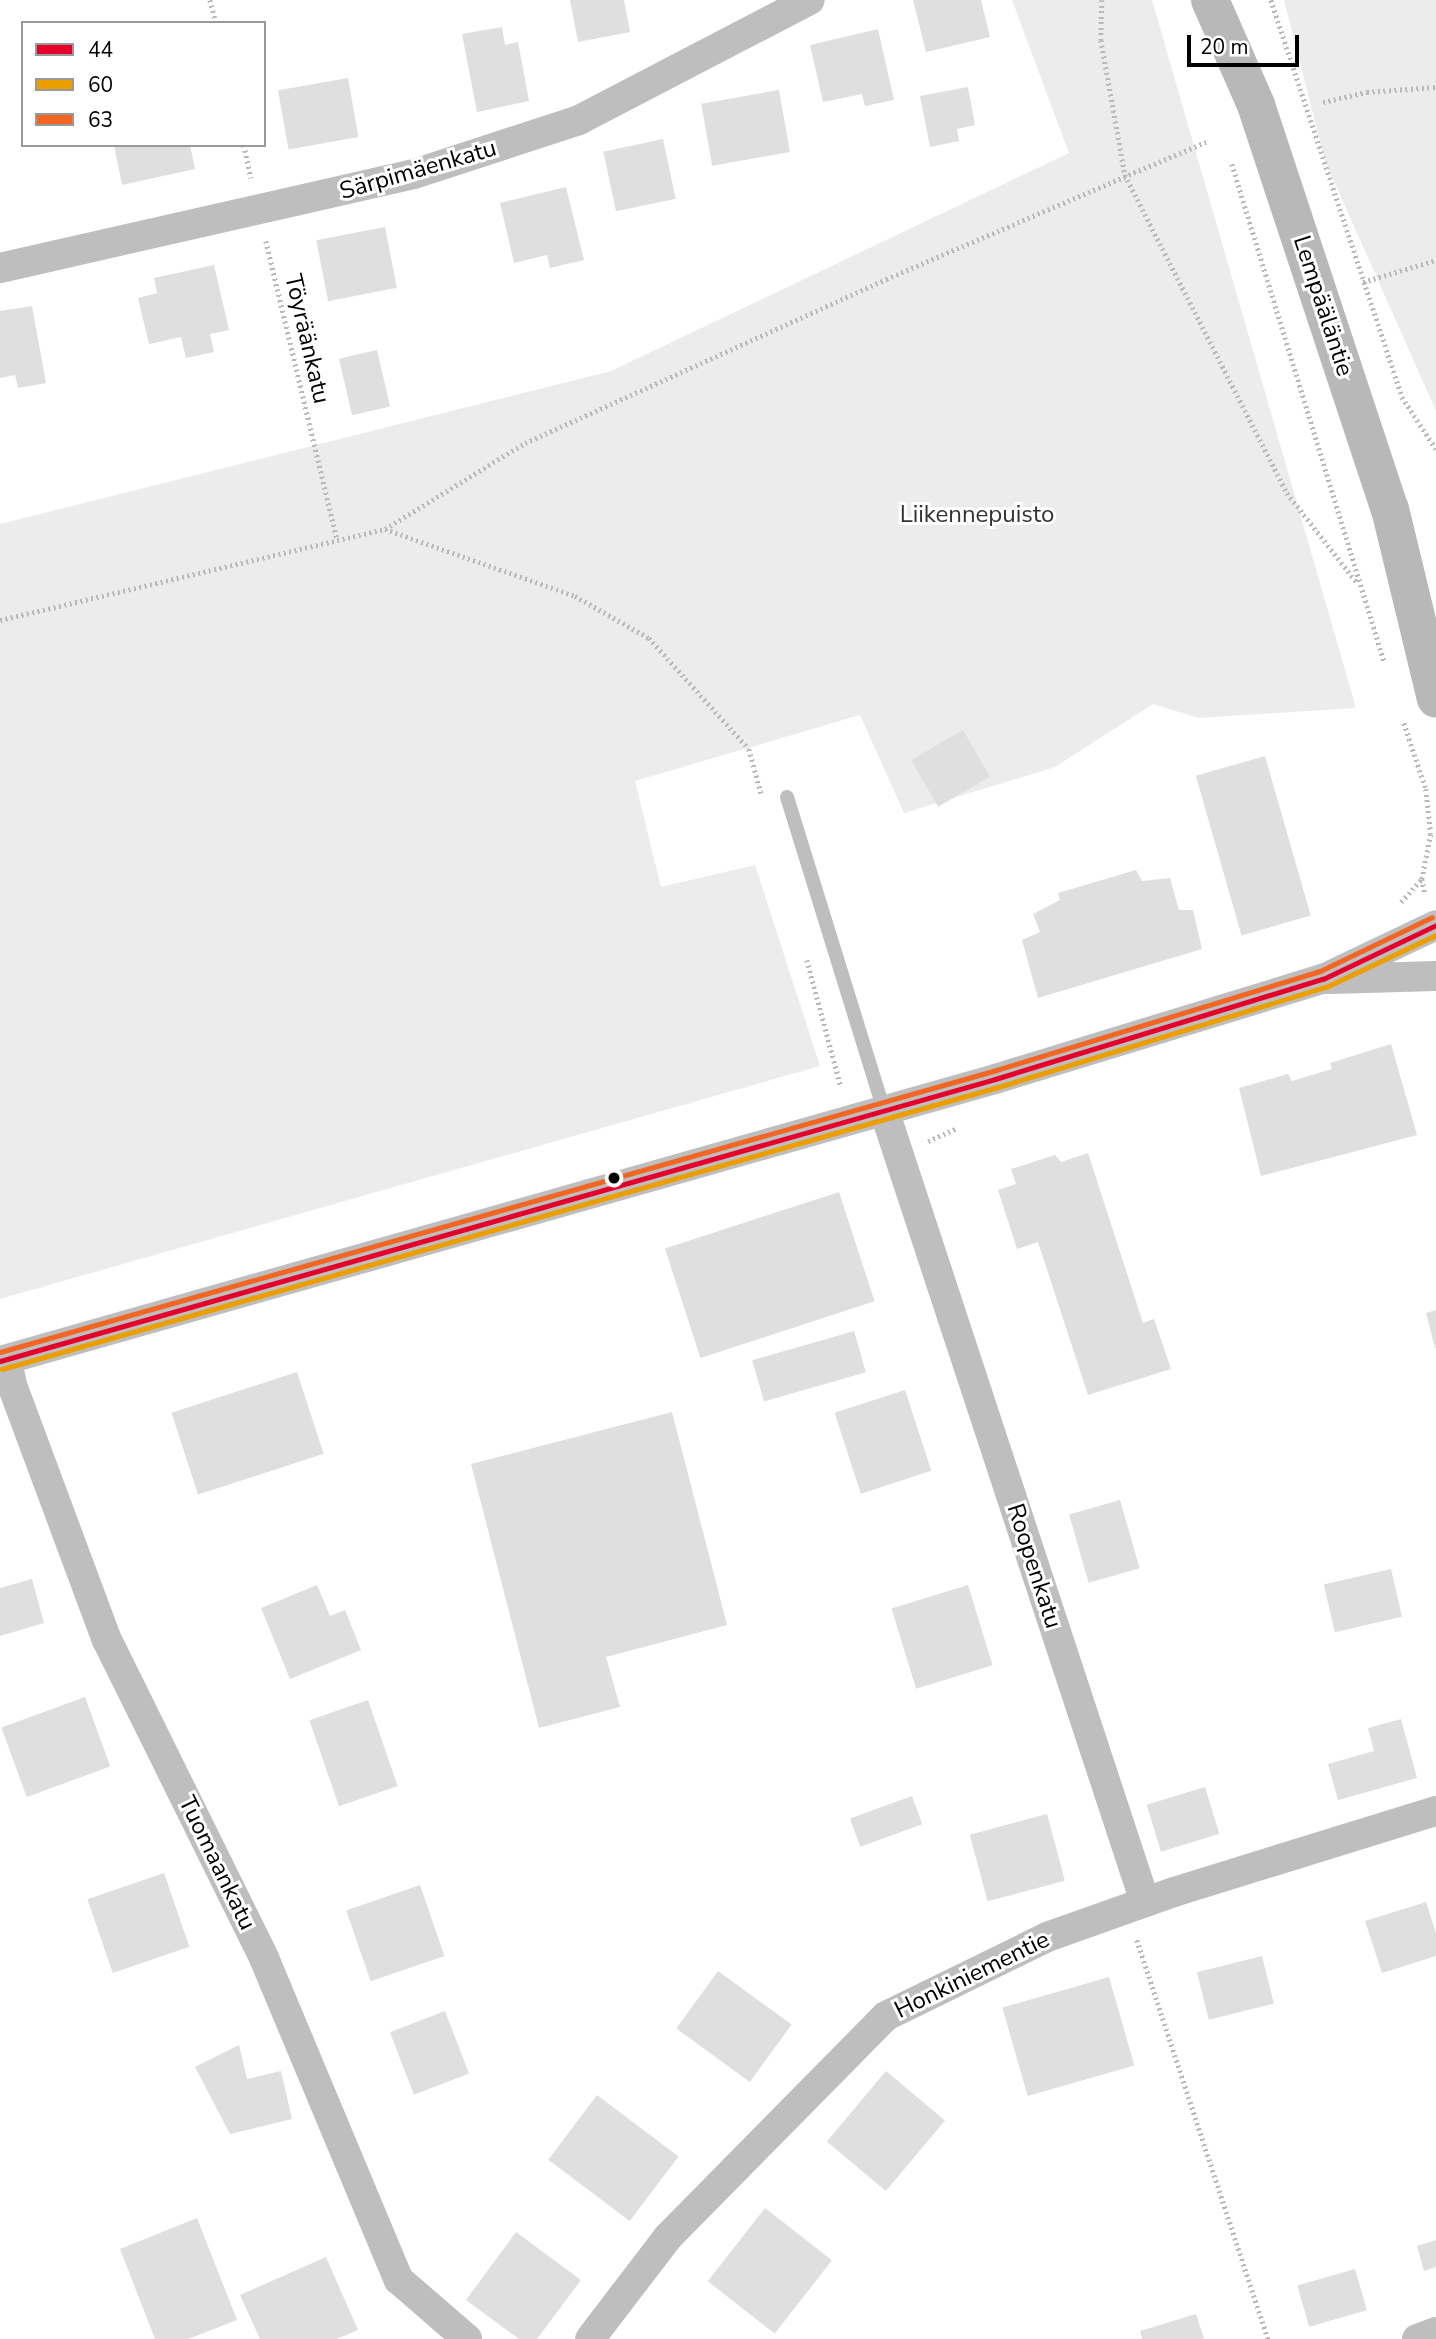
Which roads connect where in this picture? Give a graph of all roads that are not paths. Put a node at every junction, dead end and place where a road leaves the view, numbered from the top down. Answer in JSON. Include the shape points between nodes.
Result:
{"nodes":[{"id":1,"x":810,"y":0,"type":"edge"},
{"id":2,"x":1210,"y":0,"type":"edge"},
{"id":3,"x":1233,"y":0,"type":"edge"},
{"id":4,"x":1255,"y":102,"type":"junction"},
{"id":5,"x":0,"y":268,"type":"edge"},
{"id":6,"x":1390,"y":509,"type":"junction"},
{"id":7,"x":1436,"y":598,"type":"edge"},
{"id":8,"x":1436,"y":699,"type":"edge"},
{"id":9,"x":787,"y":797,"type":"dead end"},
{"id":10,"x":1434,"y":926,"type":"edge"},
{"id":11,"x":1436,"y":976,"type":"edge"},
{"id":12,"x":1323,"y":979,"type":"junction"},
{"id":13,"x":884,"y":1110,"type":"junction"},
{"id":14,"x":4,"y":1361,"type":"edge"},
{"id":15,"x":1436,"y":1811,"type":"edge"},
{"id":16,"x":1136,"y":1905,"type":"junction"},
{"id":17,"x":1436,"y":2332,"type":"edge"},
{"id":18,"x":467,"y":2339,"type":"edge"},
{"id":19,"x":590,"y":2339,"type":"edge"},
{"id":20,"x":1417,"y":2339,"type":"edge"}],
"edges":[{"from":1,"to":5,"type":"street","name":"Särpimäenkatu","via":[[579,120],[414,174],[259,213]]},
{"from":2,"to":4,"type":"main road","name":"Lempääläntie"},
{"from":3,"to":4,"type":"main road","name":"Lempääläntie"},
{"from":4,"to":6,"type":"main road","name":"Lempääläntie"},
{"from":6,"to":7,"type":"main road","name":"Lempääläntie"},
{"from":6,"to":8,"type":"main road","name":"Lempääläntie"},
{"from":9,"to":13,"type":"lane"},
{"from":10,"to":12,"type":"street"},
{"from":11,"to":12,"type":"street"},
{"from":12,"to":13,"type":"street"},
{"from":13,"to":14,"type":"street"},
{"from":13,"to":16,"type":"street","name":"Roopenkatu"},
{"from":14,"to":18,"type":"street","name":"Tuomaankatu","via":[[107,1640],[264,1958],[399,2280]]},
{"from":15,"to":16,"type":"street","name":"Honkiniementie"},
{"from":16,"to":19,"type":"street","name":"Honkiniementie","via":[[1048,1937],[886,2016],[668,2237]]},
{"from":17,"to":20,"type":"street"}]}
